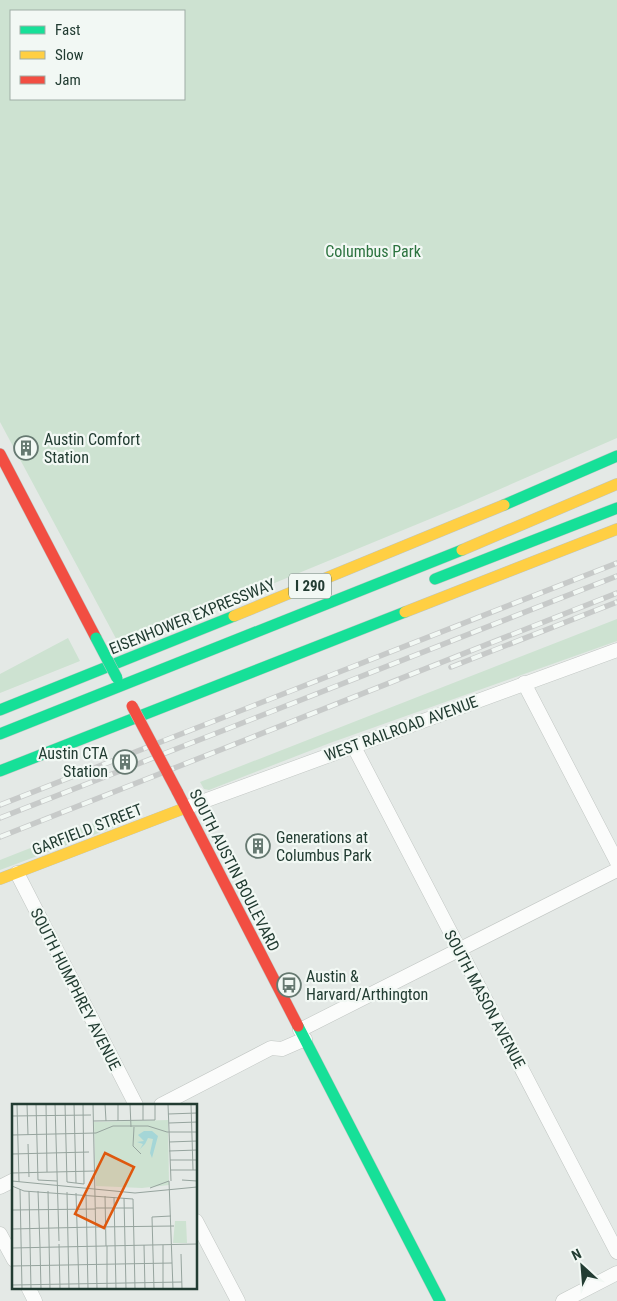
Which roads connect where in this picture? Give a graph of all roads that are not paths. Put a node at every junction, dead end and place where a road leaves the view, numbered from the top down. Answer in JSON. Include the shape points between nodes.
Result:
{"nodes":[{"id":1,"x":0,"y":454,"type":"edge"},
{"id":2,"x":617,"y":456,"type":"edge"},
{"id":3,"x":617,"y":484,"type":"edge"},
{"id":4,"x":617,"y":508,"type":"edge"},
{"id":5,"x":617,"y":529,"type":"edge"},
{"id":6,"x":422,"y":584,"type":"dead end"},
{"id":7,"x":617,"y":650,"type":"edge"},
{"id":8,"x":119,"y":682,"type":"junction"},
{"id":9,"x":524,"y":683,"type":"junction"},
{"id":10,"x":0,"y":710,"type":"edge"},
{"id":11,"x":0,"y":734,"type":"edge"},
{"id":12,"x":353,"y":745,"type":"junction"},
{"id":13,"x":0,"y":771,"type":"edge"},
{"id":14,"x":185,"y":808,"type":"junction"},
{"id":15,"x":617,"y":862,"type":"edge"},
{"id":16,"x":617,"y":870,"type":"edge"},
{"id":17,"x":16,"y":873,"type":"junction"},
{"id":18,"x":0,"y":879,"type":"edge"},
{"id":19,"x":460,"y":950,"type":"junction"},
{"id":20,"x":302,"y":1035,"type":"junction"},
{"id":21,"x":135,"y":1104,"type":"edge"},
{"id":22,"x":163,"y":1104,"type":"edge"},
{"id":23,"x":12,"y":1181,"type":"edge"},
{"id":24,"x":0,"y":1187,"type":"edge"},
{"id":25,"x":198,"y":1225,"type":"edge"},
{"id":26,"x":0,"y":1234,"type":"edge"},
{"id":27,"x":617,"y":1252,"type":"edge"},
{"id":28,"x":12,"y":1256,"type":"edge"},
{"id":29,"x":617,"y":1273,"type":"edge"},
{"id":30,"x":28,"y":1288,"type":"edge"},
{"id":31,"x":35,"y":1301,"type":"edge"},
{"id":32,"x":238,"y":1301,"type":"edge"},
{"id":33,"x":440,"y":1301,"type":"edge"},
{"id":34,"x":563,"y":1301,"type":"edge"}],
"edges":[{"from":1,"to":8,"type":"main road","name":"SOUTH AUSTIN BOULEVARD","bridge":true},
{"from":2,"to":10,"type":"main road","name":"EISENHOWER EXPRESSWAY","number":"I 290","via":[[430,537]]},
{"from":3,"to":8,"type":"main road","via":[[505,533]]},
{"from":4,"to":6,"type":"main road"},
{"from":5,"to":13,"type":"main road"},
{"from":7,"to":9,"type":"street","name":"WEST RAILROAD AVENUE"},
{"from":8,"to":11,"type":"main road"},
{"from":8,"to":14,"type":"main road","name":"SOUTH AUSTIN BOULEVARD","bridge":true},
{"from":9,"to":12,"type":"street","name":"WEST RAILROAD AVENUE"},
{"from":9,"to":15,"type":"street"},
{"from":12,"to":14,"type":"street","name":"WEST RAILROAD AVENUE"},
{"from":12,"to":19,"type":"street","name":"SOUTH MASON AVENUE"},
{"from":14,"to":17,"type":"main road","name":"GARFIELD STREET"},
{"from":14,"to":20,"type":"main road","name":"SOUTH AUSTIN BOULEVARD"},
{"from":16,"to":19,"type":"street"},
{"from":17,"to":18,"type":"main road","name":"GARFIELD STREET"},
{"from":17,"to":21,"type":"street","name":"SOUTH HUMPHREY AVENUE"},
{"from":19,"to":20,"type":"street"},
{"from":19,"to":27,"type":"street","name":"SOUTH MASON AVENUE"},
{"from":20,"to":22,"type":"street","via":[[282,1048],[272,1048]]},
{"from":20,"to":33,"type":"main road","name":"SOUTH AUSTIN BOULEVARD"},
{"from":23,"to":24,"type":"street"},
{"from":25,"to":32,"type":"street"},
{"from":26,"to":28,"type":"street"},
{"from":29,"to":34,"type":"street"},
{"from":30,"to":31,"type":"street"}]}
